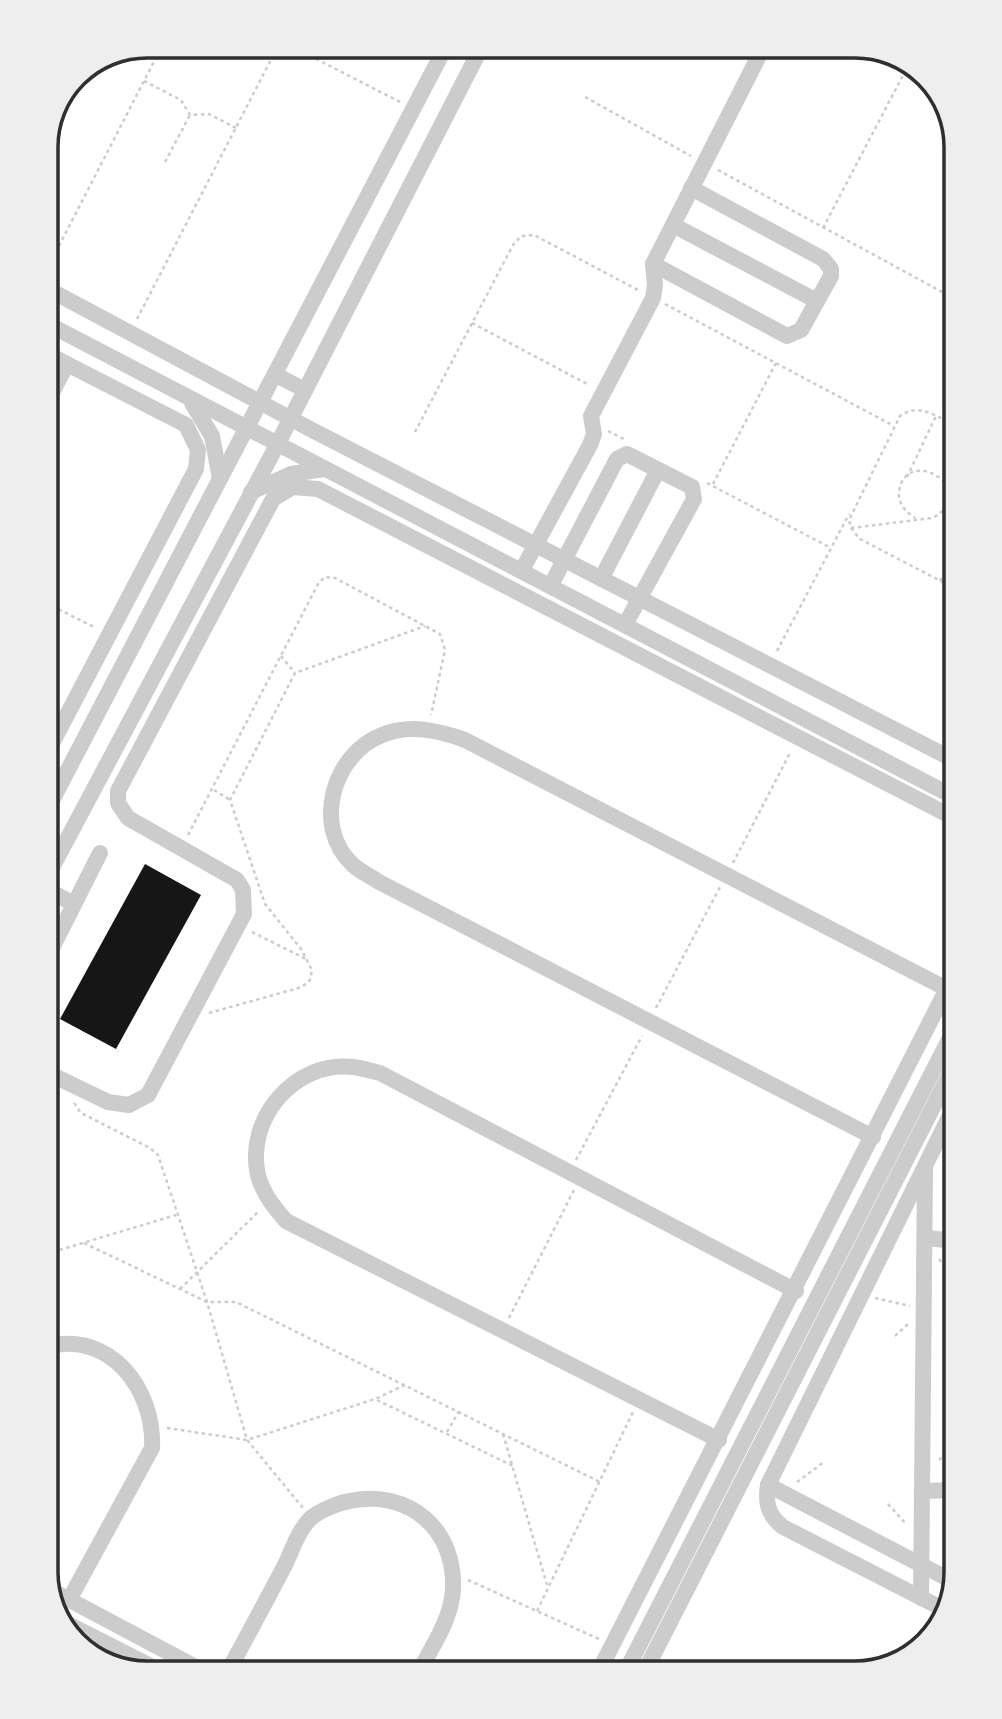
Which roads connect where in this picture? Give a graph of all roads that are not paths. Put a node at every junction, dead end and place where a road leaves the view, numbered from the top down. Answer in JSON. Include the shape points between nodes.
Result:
{"nodes":[{"id":1,"x":440,"y":58,"type":"edge"},
{"id":2,"x":476,"y":58,"type":"edge"},
{"id":3,"x":758,"y":58,"type":"edge"},
{"id":4,"x":691,"y":188,"type":"junction"},
{"id":5,"x":673,"y":225,"type":"junction"},
{"id":6,"x":344,"y":243,"type":"junction"},
{"id":7,"x":373,"y":256,"type":"junction"},
{"id":8,"x":653,"y":264,"type":"junction"},
{"id":9,"x":58,"y":294,"type":"edge"},
{"id":10,"x":65,"y":298,"type":"junction"},
{"id":11,"x":817,"y":301,"type":"junction"},
{"id":12,"x":58,"y":308,"type":"edge"},
{"id":13,"x":58,"y":330,"type":"edge"},
{"id":14,"x":58,"y":359,"type":"edge"},
{"id":15,"x":67,"y":364,"type":"junction"},
{"id":16,"x":276,"y":375,"type":"junction"},
{"id":17,"x":58,"y":381,"type":"edge"},
{"id":18,"x":305,"y":390,"type":"junction"},
{"id":19,"x":188,"y":399,"type":"junction"},
{"id":20,"x":261,"y":402,"type":"junction"},
{"id":21,"x":290,"y":418,"type":"junction"},
{"id":22,"x":247,"y":429,"type":"junction"},
{"id":23,"x":277,"y":445,"type":"junction"},
{"id":24,"x":324,"y":469,"type":"junction"},
{"id":25,"x":658,"y":470,"type":"junction"},
{"id":26,"x":220,"y":479,"type":"junction"},
{"id":27,"x":251,"y":492,"type":"junction"},
{"id":28,"x":535,"y":545,"type":"junction"},
{"id":29,"x":564,"y":560,"type":"junction"},
{"id":30,"x":523,"y":570,"type":"junction"},
{"id":31,"x":601,"y":579,"type":"junction"},
{"id":32,"x":551,"y":585,"type":"junction"},
{"id":33,"x":639,"y":598,"type":"junction"},
{"id":34,"x":626,"y":623,"type":"junction"},
{"id":35,"x":845,"y":704,"type":"junction"},
{"id":36,"x":58,"y":732,"type":"edge"},
{"id":37,"x":831,"y":733,"type":"junction"},
{"id":38,"x":944,"y":754,"type":"edge"},
{"id":39,"x":58,"y":788,"type":"edge"},
{"id":40,"x":944,"y":791,"type":"edge"},
{"id":41,"x":944,"y":812,"type":"edge"},
{"id":42,"x":100,"y":853,"type":"dead end"},
{"id":43,"x":58,"y":856,"type":"edge"},
{"id":44,"x":58,"y":890,"type":"edge"},
{"id":45,"x":74,"y":904,"type":"junction"},
{"id":46,"x":58,"y":936,"type":"edge"},
{"id":47,"x":944,"y":987,"type":"edge"},
{"id":48,"x":944,"y":995,"type":"edge"},
{"id":49,"x":944,"y":1051,"type":"edge"},
{"id":50,"x":906,"y":1075,"type":"junction"},
{"id":51,"x":58,"y":1079,"type":"edge"},
{"id":52,"x":926,"y":1085,"type":"junction"},
{"id":53,"x":944,"y":1087,"type":"edge"},
{"id":54,"x":873,"y":1137,"type":"junction"},
{"id":55,"x":944,"y":1143,"type":"edge"},
{"id":56,"x":925,"y":1168,"type":"junction"},
{"id":57,"x":926,"y":1238,"type":"junction"},
{"id":58,"x":944,"y":1240,"type":"edge"},
{"id":59,"x":822,"y":1287,"type":"junction"},
{"id":60,"x":796,"y":1291,"type":"junction"},
{"id":61,"x":838,"y":1295,"type":"junction"},
{"id":62,"x":58,"y":1345,"type":"edge"},
{"id":63,"x":719,"y":1440,"type":"junction"},
{"id":64,"x":768,"y":1485,"type":"junction"},
{"id":65,"x":944,"y":1490,"type":"edge"},
{"id":66,"x":693,"y":1491,"type":"junction"},
{"id":67,"x":923,"y":1491,"type":"junction"},
{"id":68,"x":712,"y":1502,"type":"junction"},
{"id":69,"x":922,"y":1565,"type":"junction"},
{"id":70,"x":944,"y":1577,"type":"edge"},
{"id":71,"x":60,"y":1595,"type":"edge"},
{"id":72,"x":922,"y":1598,"type":"junction"},
{"id":73,"x":69,"y":1600,"type":"junction"},
{"id":74,"x":938,"y":1606,"type":"edge"},
{"id":75,"x":78,"y":1629,"type":"edge"},
{"id":76,"x":141,"y":1661,"type":"edge"},
{"id":77,"x":184,"y":1661,"type":"edge"},
{"id":78,"x":234,"y":1661,"type":"edge"},
{"id":79,"x":424,"y":1661,"type":"edge"},
{"id":80,"x":604,"y":1661,"type":"edge"},
{"id":81,"x":631,"y":1661,"type":"edge"},
{"id":82,"x":652,"y":1661,"type":"edge"}],
"edges":[{"from":1,"to":6,"type":"street"},
{"from":2,"to":7,"type":"street"},
{"from":3,"to":4,"type":"street"},
{"from":4,"to":5,"type":"street"},
{"from":4,"to":11,"type":"street","via":[[828,263],[831,276]]},
{"from":5,"to":8,"type":"street"},
{"from":5,"to":11,"type":"street"},
{"from":6,"to":7,"type":"street"},
{"from":6,"to":16,"type":"street"},
{"from":7,"to":18,"type":"street"},
{"from":8,"to":11,"type":"street","via":[[787,336],[801,330]]},
{"from":8,"to":28,"type":"street","via":[[653,298],[591,422],[594,434],[590,445]]},
{"from":9,"to":10,"type":"street"},
{"from":10,"to":12,"type":"street"},
{"from":10,"to":20,"type":"street"},
{"from":13,"to":19,"type":"street"},
{"from":14,"to":15,"type":"street"},
{"from":15,"to":17,"type":"street"},
{"from":15,"to":36,"type":"street","via":[[186,425],[198,450],[196,469]]},
{"from":16,"to":18,"type":"street"},
{"from":16,"to":20,"type":"street"},
{"from":18,"to":21,"type":"street"},
{"from":19,"to":22,"type":"street"},
{"from":19,"to":26,"type":"street","via":[[212,436]]},
{"from":20,"to":21,"type":"street"},
{"from":20,"to":22,"type":"street"},
{"from":21,"to":23,"type":"street"},
{"from":21,"to":28,"type":"street"},
{"from":22,"to":23,"type":"street"},
{"from":22,"to":26,"type":"street"},
{"from":23,"to":24,"type":"street"},
{"from":23,"to":27,"type":"street"},
{"from":24,"to":27,"type":"street","via":[[291,474]]},
{"from":24,"to":30,"type":"street"},
{"from":25,"to":29,"type":"street","via":[[622,455]]},
{"from":25,"to":31,"type":"street"},
{"from":25,"to":33,"type":"street","via":[[695,493]]},
{"from":26,"to":39,"type":"street"},
{"from":27,"to":43,"type":"street"},
{"from":28,"to":29,"type":"street"},
{"from":28,"to":30,"type":"street"},
{"from":29,"to":31,"type":"street"},
{"from":29,"to":32,"type":"street"},
{"from":30,"to":32,"type":"street"},
{"from":31,"to":33,"type":"street"},
{"from":32,"to":34,"type":"street"},
{"from":33,"to":34,"type":"street"},
{"from":33,"to":35,"type":"street"},
{"from":34,"to":37,"type":"street"},
{"from":35,"to":37,"type":"street"},
{"from":35,"to":38,"type":"street"},
{"from":37,"to":40,"type":"street"},
{"from":41,"to":51,"type":"street","via":[[318,489],[293,487],[273,499],[118,791],[118,803],[128,818],[237,880],[246,902],[239,925],[155,1084],[142,1100],[121,1105],[108,1102]]},
{"from":42,"to":45,"type":"street"},
{"from":44,"to":45,"type":"street"},
{"from":45,"to":46,"type":"street"},
{"from":47,"to":54,"type":"street","via":[[465,740],[428,730],[381,735],[346,762],[336,782],[332,825],[351,864]]},
{"from":48,"to":50,"type":"street"},
{"from":49,"to":52,"type":"street"},
{"from":50,"to":52,"type":"street"},
{"from":50,"to":54,"type":"street"},
{"from":52,"to":59,"type":"street"},
{"from":53,"to":61,"type":"street"},
{"from":54,"to":60,"type":"street"},
{"from":55,"to":56,"type":"street"},
{"from":56,"to":57,"type":"street"},
{"from":56,"to":64,"type":"street"},
{"from":57,"to":58,"type":"street"},
{"from":57,"to":67,"type":"street"},
{"from":59,"to":61,"type":"street"},
{"from":59,"to":68,"type":"street"},
{"from":60,"to":63,"type":"street"},
{"from":60,"to":63,"type":"street","via":[[380,1073],[352,1066],[325,1069],[299,1079],[277,1097],[263,1121],[256,1148],[258,1176],[269,1202],[286,1221]]},
{"from":61,"to":82,"type":"street"},
{"from":62,"to":73,"type":"street","via":[[86,1346],[114,1360],[136,1383],[153,1426],[152,1448]]},
{"from":63,"to":66,"type":"street"},
{"from":64,"to":69,"type":"street"},
{"from":64,"to":72,"type":"street","via":[[768,1508],[783,1527]]},
{"from":65,"to":67,"type":"street"},
{"from":66,"to":68,"type":"street"},
{"from":66,"to":80,"type":"street"},
{"from":67,"to":69,"type":"street"},
{"from":68,"to":81,"type":"street"},
{"from":69,"to":70,"type":"street"},
{"from":69,"to":72,"type":"street"},
{"from":71,"to":73,"type":"street"},
{"from":72,"to":74,"type":"street"},
{"from":73,"to":77,"type":"street"},
{"from":75,"to":76,"type":"street"},
{"from":78,"to":79,"type":"street","via":[[311,1518],[361,1499],[389,1499],[416,1510],[444,1544],[452,1573],[451,1604]]}]}
